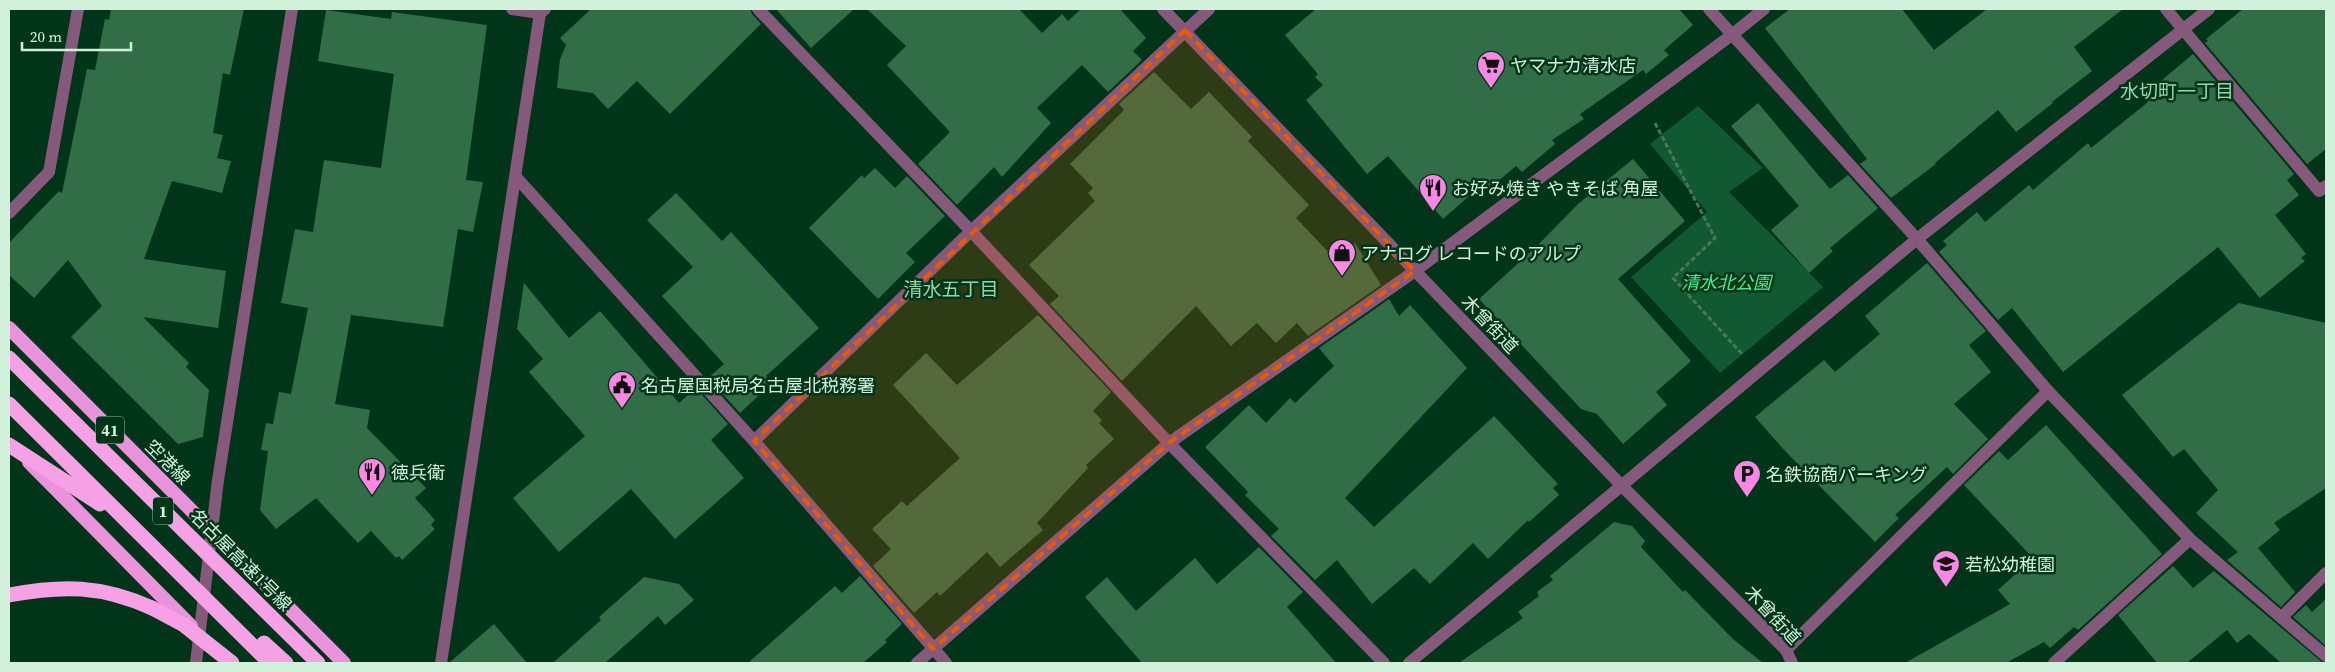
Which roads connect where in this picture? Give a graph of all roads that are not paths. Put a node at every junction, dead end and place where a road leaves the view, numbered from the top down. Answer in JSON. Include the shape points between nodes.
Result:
{"nodes":[{"id":1,"x":78,"y":9,"type":"edge"},
{"id":2,"x":292,"y":9,"type":"edge"},
{"id":3,"x":512,"y":9,"type":"edge"},
{"id":4,"x":758,"y":9,"type":"edge"},
{"id":5,"x":1163,"y":9,"type":"edge"},
{"id":6,"x":1209,"y":9,"type":"edge"},
{"id":7,"x":1709,"y":9,"type":"edge"},
{"id":8,"x":1764,"y":9,"type":"edge"},
{"id":9,"x":2166,"y":9,"type":"edge"},
{"id":10,"x":2209,"y":9,"type":"edge"},
{"id":11,"x":543,"y":11,"type":"edge"},
{"id":12,"x":1184,"y":30,"type":"junction"},
{"id":13,"x":2183,"y":30,"type":"junction"},
{"id":14,"x":1733,"y":34,"type":"junction"},
{"id":15,"x":516,"y":177,"type":"junction"},
{"id":16,"x":2326,"y":186,"type":"edge"},
{"id":17,"x":9,"y":213,"type":"edge"},
{"id":18,"x":971,"y":231,"type":"junction"},
{"id":19,"x":1917,"y":239,"type":"junction"},
{"id":20,"x":1415,"y":271,"type":"junction"},
{"id":21,"x":9,"y":328,"type":"edge"},
{"id":22,"x":9,"y":358,"type":"edge"},
{"id":23,"x":2048,"y":391,"type":"junction"},
{"id":24,"x":9,"y":404,"type":"edge"},
{"id":25,"x":754,"y":441,"type":"junction"},
{"id":26,"x":1169,"y":442,"type":"junction"},
{"id":27,"x":9,"y":443,"type":"edge"},
{"id":28,"x":1623,"y":487,"type":"junction"},
{"id":29,"x":211,"y":532,"type":"junction"},
{"id":30,"x":2190,"y":539,"type":"junction"},
{"id":31,"x":2326,"y":574,"type":"edge"},
{"id":32,"x":9,"y":594,"type":"edge"},
{"id":33,"x":2282,"y":617,"type":"junction"},
{"id":34,"x":200,"y":635,"type":"junction"},
{"id":35,"x":933,"y":649,"type":"junction"},
{"id":36,"x":1786,"y":650,"type":"junction"},
{"id":37,"x":2326,"y":656,"type":"edge"},
{"id":38,"x":196,"y":663,"type":"edge"},
{"id":39,"x":226,"y":663,"type":"edge"},
{"id":40,"x":232,"y":663,"type":"edge"},
{"id":41,"x":270,"y":663,"type":"edge"},
{"id":42,"x":286,"y":663,"type":"edge"},
{"id":43,"x":318,"y":663,"type":"edge"},
{"id":44,"x":344,"y":663,"type":"edge"},
{"id":45,"x":441,"y":663,"type":"edge"},
{"id":46,"x":917,"y":663,"type":"edge"},
{"id":47,"x":946,"y":663,"type":"edge"},
{"id":48,"x":1384,"y":663,"type":"edge"},
{"id":49,"x":1409,"y":663,"type":"edge"},
{"id":50,"x":1792,"y":663,"type":"edge"},
{"id":51,"x":2054,"y":663,"type":"edge"}],
"edges":[{"from":1,"to":17,"type":"street","via":[[49,172]]},
{"from":2,"to":29,"type":"street"},
{"from":3,"to":11,"type":"street"},
{"from":4,"to":18,"type":"street"},
{"from":5,"to":12,"type":"street","name":"木曾街道"},
{"from":6,"to":12,"type":"street"},
{"from":7,"to":14,"type":"street"},
{"from":8,"to":14,"type":"street"},
{"from":9,"to":13,"type":"street"},
{"from":10,"to":13,"type":"street"},
{"from":11,"to":15,"type":"street"},
{"from":12,"to":18,"type":"street"},
{"from":12,"to":20,"type":"street","name":"木曾街道"},
{"from":13,"to":16,"type":"street","via":[[2319,191]]},
{"from":13,"to":19,"type":"street"},
{"from":14,"to":19,"type":"street"},
{"from":14,"to":20,"type":"street"},
{"from":15,"to":25,"type":"street"},
{"from":15,"to":45,"type":"street"},
{"from":18,"to":25,"type":"street"},
{"from":18,"to":26,"type":"street"},
{"from":19,"to":23,"type":"street"},
{"from":19,"to":28,"type":"street"},
{"from":20,"to":26,"type":"street"},
{"from":20,"to":28,"type":"street","name":"木曾街道"},
{"from":21,"to":29,"type":"highway","name":"空港線","number":"41"},
{"from":22,"to":43,"type":"highway","name":"名古屋高速1号線","number":"1","bridge":true},
{"from":23,"to":30,"type":"street"},
{"from":23,"to":36,"type":"street"},
{"from":24,"to":41,"type":"highway","number":"1","bridge":true},
{"from":25,"to":35,"type":"street"},
{"from":26,"to":35,"type":"street"},
{"from":26,"to":48,"type":"street"},
{"from":27,"to":34,"type":"highway"},
{"from":27,"to":42,"type":"highway","bridge":true,"via":[[166,550]]},
{"from":28,"to":36,"type":"street","name":"木曾街道"},
{"from":28,"to":49,"type":"street"},
{"from":29,"to":34,"type":"street"},
{"from":29,"to":44,"type":"highway","name":"空港線","number":"41"},
{"from":30,"to":33,"type":"street"},
{"from":30,"to":51,"type":"street"},
{"from":31,"to":33,"type":"street"},
{"from":32,"to":40,"type":"highway","bridge":true,"via":[[64,587],[108,592],[135,600],[184,625]]},
{"from":33,"to":37,"type":"street"},
{"from":34,"to":38,"type":"street"},
{"from":34,"to":39,"type":"highway"},
{"from":35,"to":46,"type":"street"},
{"from":35,"to":47,"type":"street"},
{"from":36,"to":50,"type":"street","name":"木曾街道"}]}
